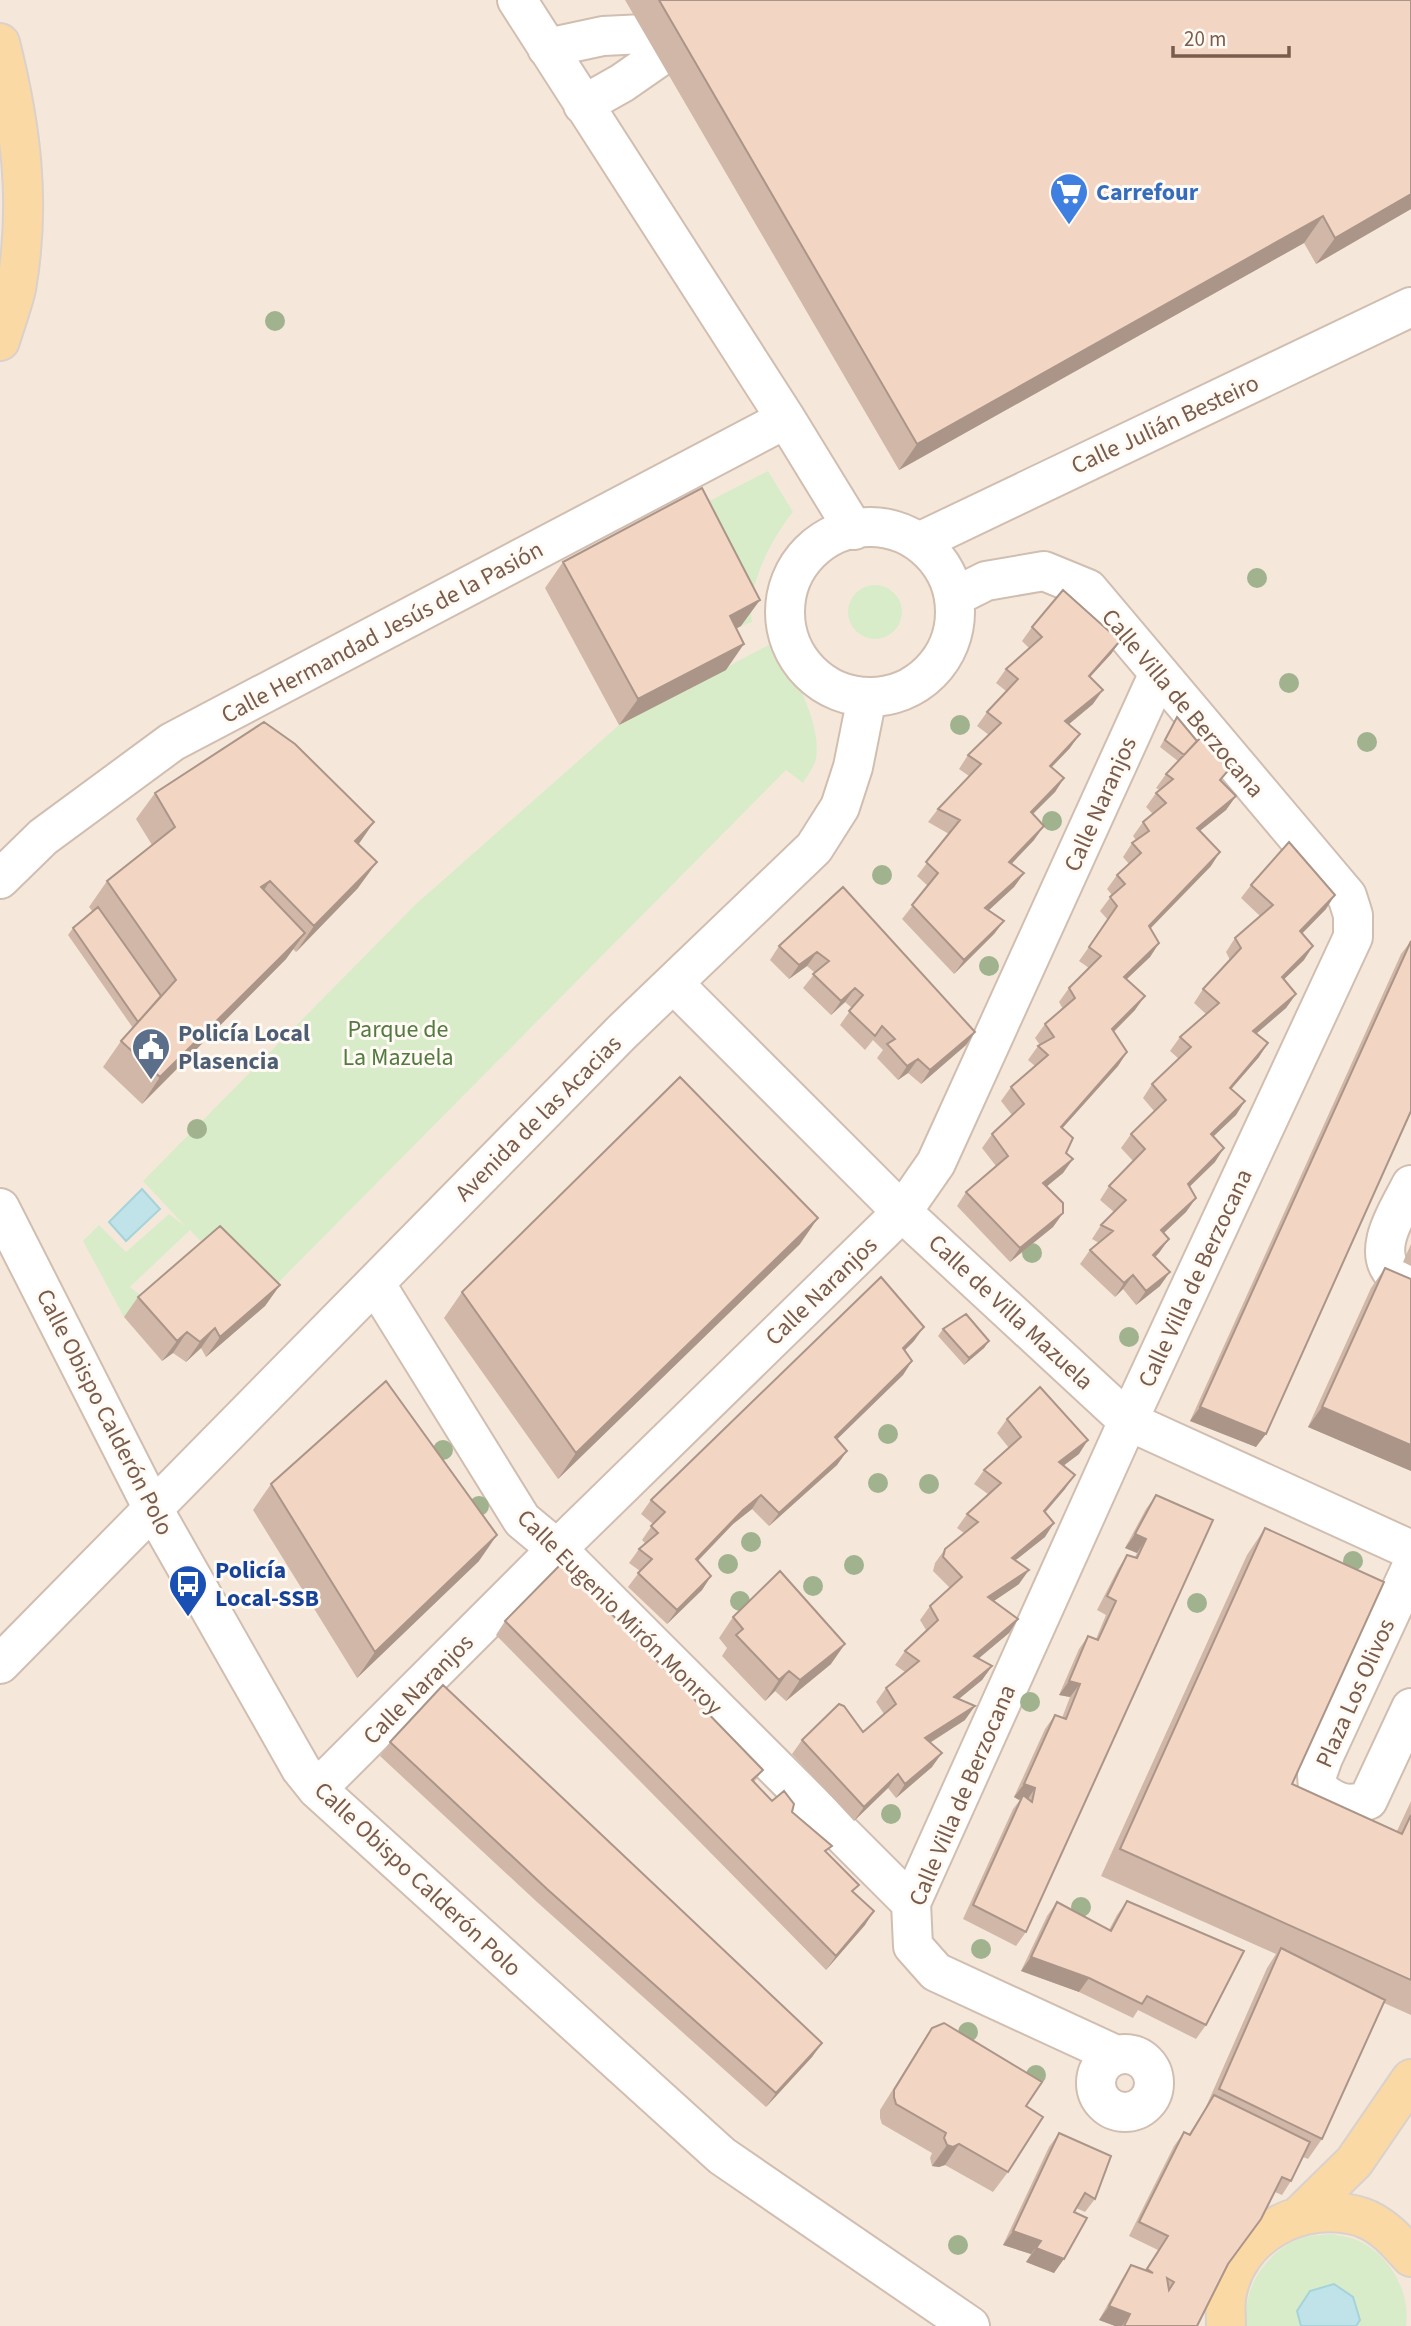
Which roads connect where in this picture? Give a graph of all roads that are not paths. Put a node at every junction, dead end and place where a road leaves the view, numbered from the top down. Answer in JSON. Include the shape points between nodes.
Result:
{"nodes":[{"id":1,"x":517,"y":0,"type":"edge"},
{"id":2,"x":0,"y":43,"type":"edge"},
{"id":3,"x":547,"y":48,"type":"junction"},
{"id":4,"x":583,"y":105,"type":"junction"},
{"id":5,"x":1411,"y":307,"type":"edge"},
{"id":6,"x":0,"y":341,"type":"edge"},
{"id":7,"x":786,"y":419,"type":"junction"},
{"id":8,"x":854,"y":530,"type":"junction"},
{"id":9,"x":919,"y":542,"type":"junction"},
{"id":10,"x":954,"y":597,"type":"junction"},
{"id":11,"x":1158,"y":675,"type":"junction"},
{"id":12,"x":867,"y":697,"type":"junction"},
{"id":13,"x":0,"y":879,"type":"edge"},
{"id":14,"x":674,"y":984,"type":"junction"},
{"id":15,"x":1411,"y":1185,"type":"edge"},
{"id":16,"x":0,"y":1209,"type":"edge"},
{"id":17,"x":902,"y":1212,"type":"junction"},
{"id":18,"x":375,"y":1283,"type":"junction"},
{"id":19,"x":1411,"y":1283,"type":"edge"},
{"id":20,"x":1128,"y":1421,"type":"junction"},
{"id":21,"x":152,"y":1507,"type":"junction"},
{"id":22,"x":557,"y":1549,"type":"junction"},
{"id":23,"x":1411,"y":1550,"type":"edge"},
{"id":24,"x":1411,"y":1568,"type":"edge"},
{"id":25,"x":0,"y":1664,"type":"edge"},
{"id":26,"x":1411,"y":1708,"type":"edge"},
{"id":27,"x":317,"y":1789,"type":"junction"},
{"id":28,"x":911,"y":1903,"type":"junction"},
{"id":29,"x":1116,"y":2056,"type":"dead end"},
{"id":30,"x":1411,"y":2079,"type":"edge"},
{"id":31,"x":1300,"y":2215,"type":"junction"},
{"id":32,"x":1411,"y":2257,"type":"edge"},
{"id":33,"x":970,"y":2326,"type":"edge"},
{"id":34,"x":1226,"y":2326,"type":"edge"}],
"edges":[{"from":1,"to":3,"type":"street"},
{"from":2,"to":6,"type":"main road","via":[[24,167],[16,290]]},
{"from":3,"to":4,"type":"street"},
{"from":3,"to":4,"type":"street","via":[[603,36],[651,46]]},
{"from":4,"to":7,"type":"street"},
{"from":5,"to":9,"type":"street","name":"Calle Julián Besteiro"},
{"from":7,"to":8,"type":"street"},
{"from":7,"to":13,"type":"street","name":"Calle Hermandad Jesús de la Pasión","via":[[172,742],[43,837]]},
{"from":8,"to":9,"type":"street","via":[[896,531]]},
{"from":8,"to":12,"type":"street","via":[[821,543],[802,561],[790,584],[785,610],[788,637],[800,661],[818,680],[841,692]]},
{"from":9,"to":10,"type":"street","via":[[936,557]]},
{"from":10,"to":11,"type":"street","name":"Calle Villa de Berzocana","via":[[986,581],[1044,571],[1088,589]]},
{"from":10,"to":12,"type":"street","via":[[952,634],[935,667],[916,684],[892,695]]},
{"from":11,"to":17,"type":"street","name":"Calle Naranjos","via":[[936,1163]]},
{"from":11,"to":20,"type":"street","name":"Calle Villa de Berzocana","via":[[1347,896],[1353,937]]},
{"from":12,"to":14,"type":"street","name":"Avenida de las Acacias","via":[[840,807],[814,848]]},
{"from":14,"to":17,"type":"street","name":"Calle de Villa Mazuela"},
{"from":14,"to":18,"type":"street","name":"Avenida de las Acacias"},
{"from":15,"to":19,"type":"street","via":[[1383,1243],[1396,1276]]},
{"from":16,"to":21,"type":"street","name":"Calle Obispo Calderón Polo"},
{"from":17,"to":20,"type":"street","name":"Calle de Villa Mazuela"},
{"from":17,"to":22,"type":"street","name":"Calle Naranjos"},
{"from":18,"to":21,"type":"street","name":"Avenida de las Acacias"},
{"from":18,"to":22,"type":"street","name":"Calle Eugenio Mirón Monroy","via":[[522,1520]]},
{"from":20,"to":23,"type":"street","name":"Calle de Villa Mazuela"},
{"from":20,"to":28,"type":"street","name":"Calle Villa de Berzocana"},
{"from":21,"to":25,"type":"street","name":"Avenida de las Acacias"},
{"from":21,"to":27,"type":"street","name":"Calle Obispo Calderón Polo","via":[[301,1769]]},
{"from":22,"to":27,"type":"street","name":"Calle Naranjos"},
{"from":22,"to":28,"type":"street","name":"Calle Eugenio Mirón Monroy"},
{"from":24,"to":26,"type":"street","name":"Plaza Los Olivos","via":[[1323,1758],[1318,1789],[1331,1800],[1353,1806],[1368,1800]]},
{"from":27,"to":33,"type":"street","name":"Calle Obispo Calderón Polo","via":[[722,2156]]},
{"from":28,"to":29,"type":"street","name":"Calle Villa de Berzocana","via":[[913,1946],[936,1972]]},
{"from":30,"to":31,"type":"main road","via":[[1354,2162]]},
{"from":31,"to":32,"type":"main road","via":[[1332,2211],[1363,2218],[1390,2234]]},
{"from":31,"to":34,"type":"main road","via":[[1273,2226],[1251,2245],[1235,2270],[1226,2298]]}]}
